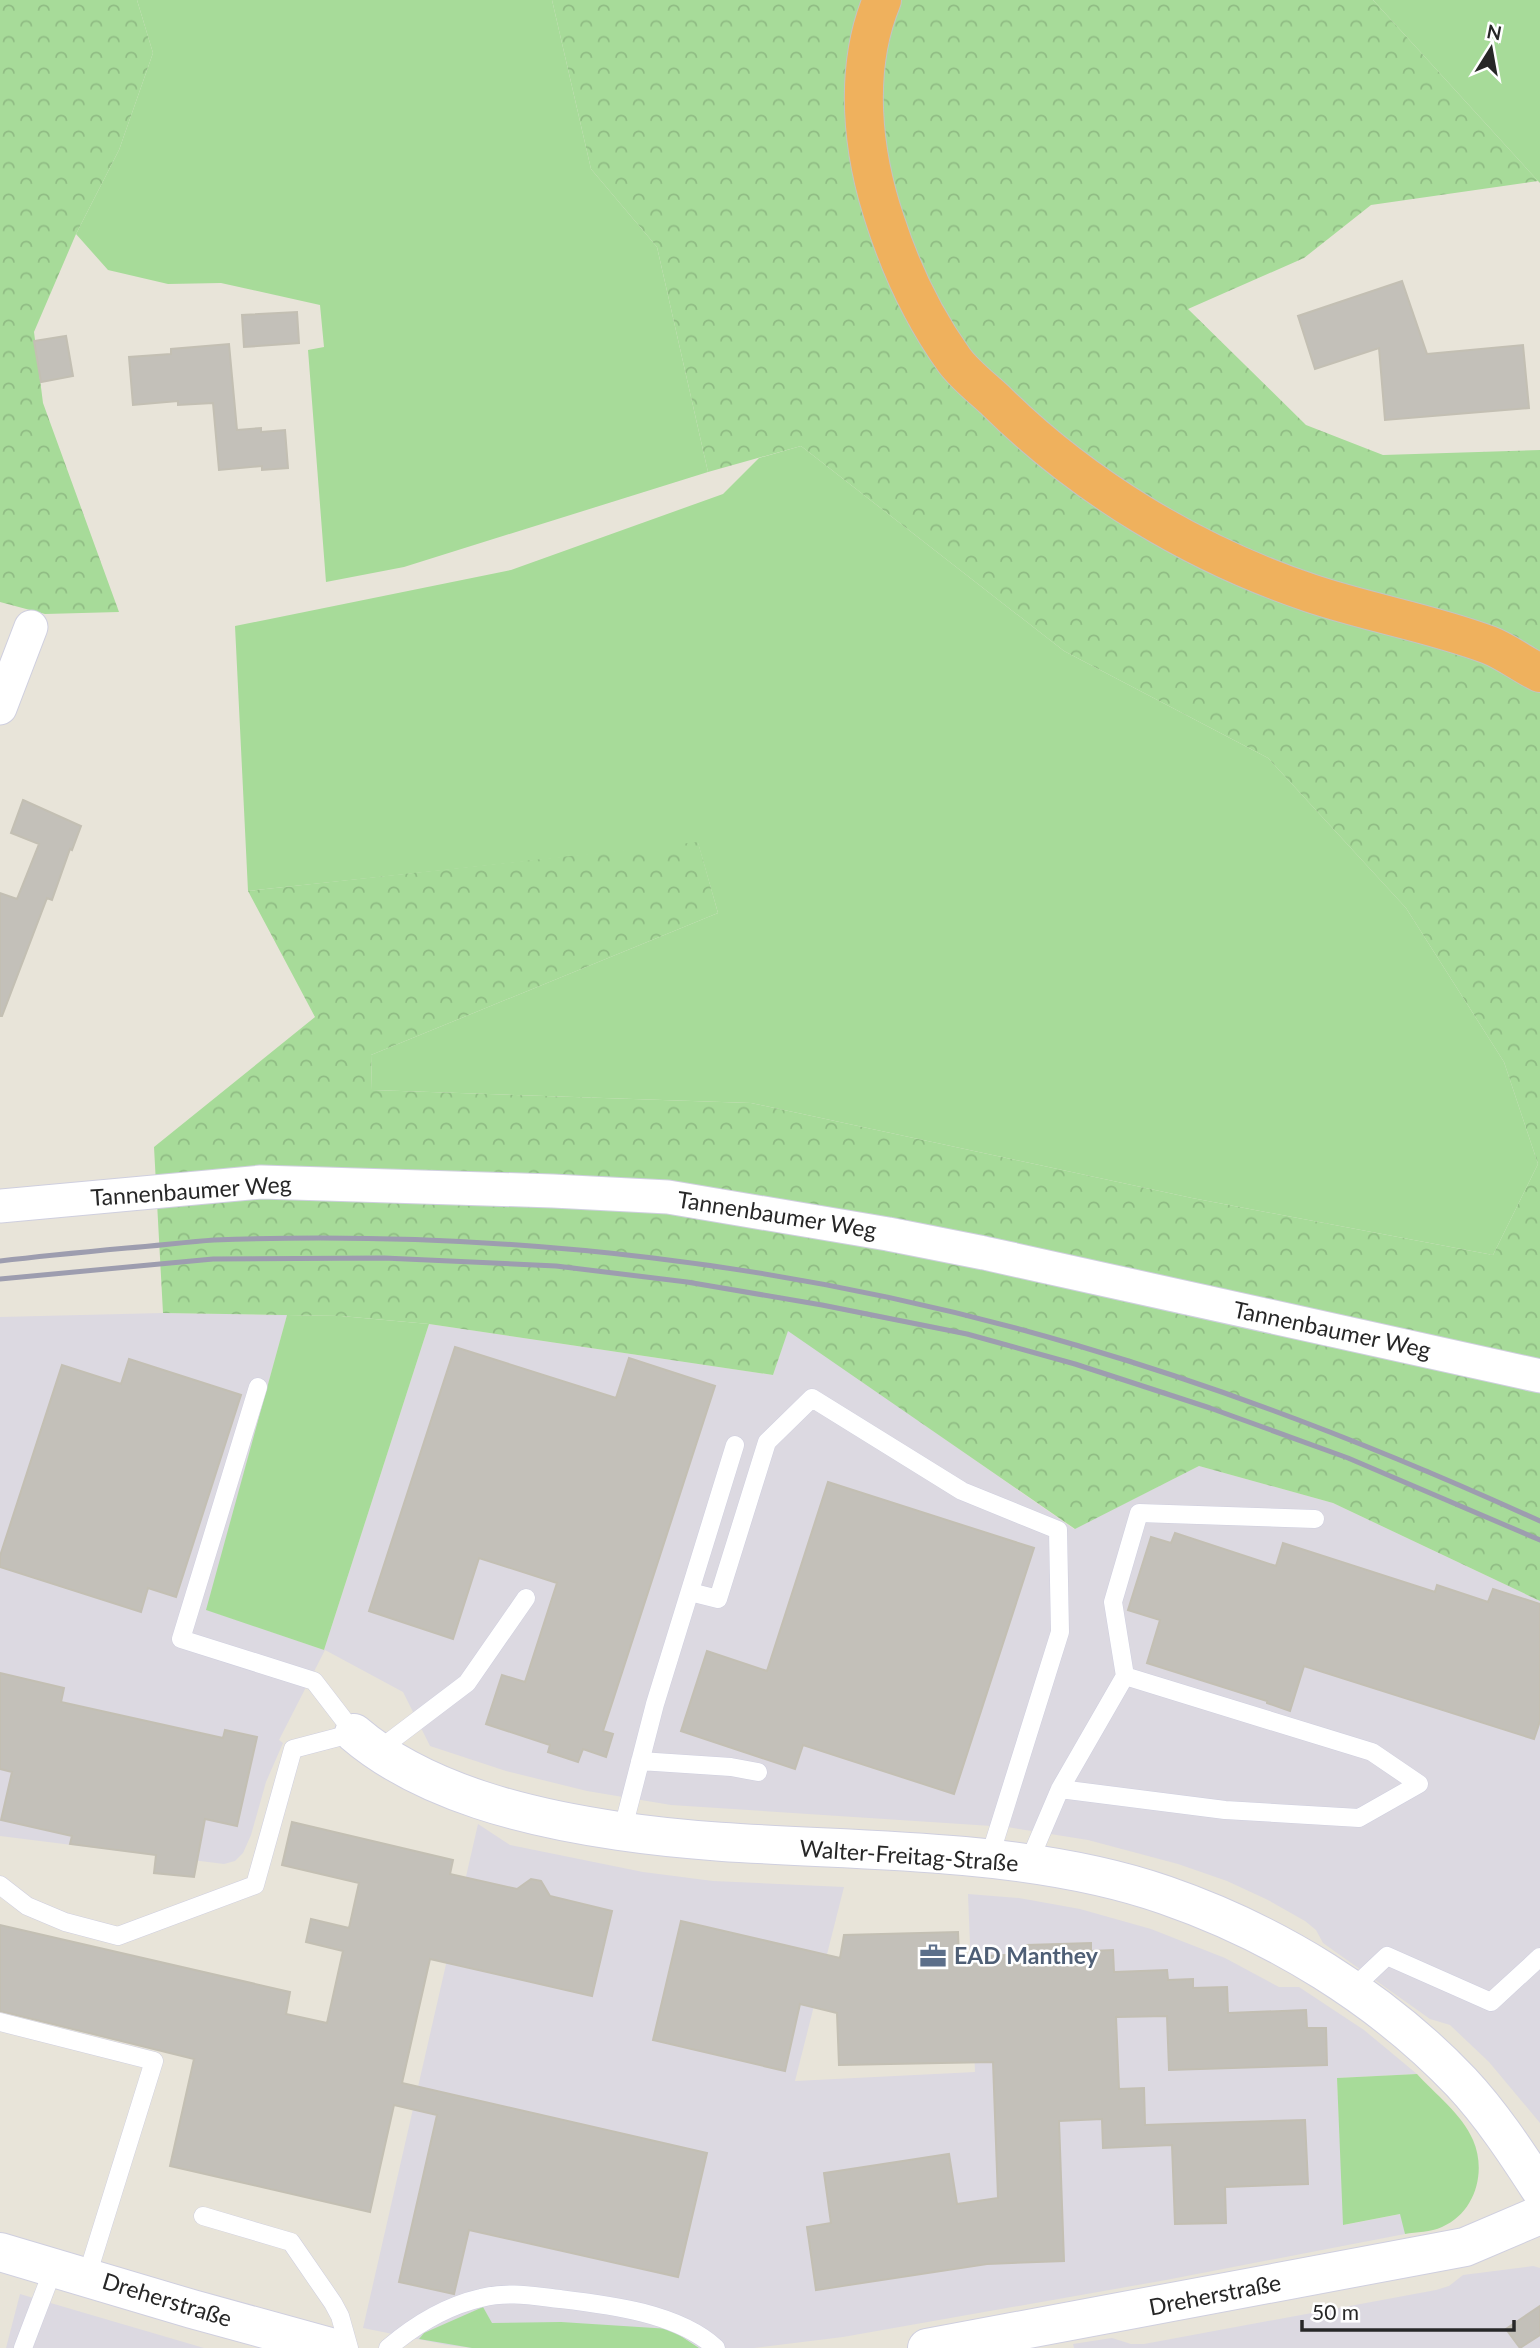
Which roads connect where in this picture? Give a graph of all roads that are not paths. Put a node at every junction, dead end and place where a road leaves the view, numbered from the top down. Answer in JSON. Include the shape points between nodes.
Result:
{"nodes":[{"id":1,"x":882,"y":0,"type":"edge"},
{"id":2,"x":31,"y":627,"type":"dead end"},
{"id":3,"x":1540,"y":666,"type":"edge"},
{"id":4,"x":0,"y":708,"type":"edge"},
{"id":5,"x":0,"y":1206,"type":"edge"},
{"id":6,"x":1540,"y":1376,"type":"edge"},
{"id":7,"x":258,"y":1387,"type":"dead end"},
{"id":8,"x":735,"y":1445,"type":"dead end"},
{"id":9,"x":1315,"y":1519,"type":"dead end"},
{"id":10,"x":690,"y":1592,"type":"junction"},
{"id":11,"x":526,"y":1598,"type":"dead end"},
{"id":12,"x":1125,"y":1676,"type":"junction"},
{"id":13,"x":365,"y":1742,"type":"junction"},
{"id":14,"x":640,"y":1761,"type":"junction"},
{"id":15,"x":758,"y":1772,"type":"dead end"},
{"id":16,"x":1060,"y":1789,"type":"junction"},
{"id":17,"x":621,"y":1832,"type":"junction"},
{"id":18,"x":989,"y":1859,"type":"junction"},
{"id":19,"x":1028,"y":1864,"type":"junction"},
{"id":20,"x":0,"y":1885,"type":"edge"},
{"id":21,"x":1540,"y":1958,"type":"edge"},
{"id":22,"x":1352,"y":1990,"type":"junction"},
{"id":23,"x":0,"y":2022,"type":"edge"},
{"id":24,"x":1540,"y":2189,"type":"edge"},
{"id":25,"x":1540,"y":2215,"type":"edge"},
{"id":26,"x":203,"y":2216,"type":"dead end"},
{"id":27,"x":0,"y":2252,"type":"edge"},
{"id":28,"x":71,"y":2272,"type":"junction"},
{"id":29,"x":1062,"y":2336,"type":"edge"},
{"id":30,"x":23,"y":2348,"type":"edge"},
{"id":31,"x":334,"y":2348,"type":"edge"},
{"id":32,"x":349,"y":2348,"type":"edge"},
{"id":33,"x":388,"y":2348,"type":"edge"},
{"id":34,"x":716,"y":2348,"type":"edge"},
{"id":35,"x":927,"y":2348,"type":"edge"}],
"edges":[{"from":1,"to":3,"type":"highway","via":[[865,70],[864,129],[874,190],[911,290],[955,362],[1063,462],[1130,508],[1214,554],[1309,593],[1490,645]]},
{"from":2,"to":4,"type":"street"},
{"from":5,"to":6,"type":"street","name":"Tannenbaumer Weg","via":[[261,1182],[668,1197],[984,1253]]},
{"from":7,"to":13,"type":"lane","via":[[181,1639],[314,1681]]},
{"from":8,"to":10,"type":"lane"},
{"from":9,"to":12,"type":"lane","via":[[1139,1513],[1114,1602]]},
{"from":10,"to":14,"type":"lane"},
{"from":10,"to":18,"type":"lane","via":[[718,1599],[767,1442],[812,1398],[962,1491],[1058,1530],[1060,1632]]},
{"from":11,"to":13,"type":"lane","via":[[467,1683]]},
{"from":12,"to":16,"type":"lane"},
{"from":12,"to":16,"type":"lane","via":[[1372,1752],[1419,1784],[1359,1818],[1225,1810]]},
{"from":13,"to":17,"type":"street","name":"Walter-Freitag-Straße","via":[[409,1770],[458,1792]]},
{"from":13,"to":20,"type":"lane","via":[[293,1749],[255,1885],[118,1936],[27,1906]]},
{"from":14,"to":15,"type":"lane"},
{"from":14,"to":17,"type":"lane"},
{"from":16,"to":19,"type":"lane"},
{"from":17,"to":18,"type":"street","name":"Walter-Freitag-Straße"},
{"from":18,"to":19,"type":"street","name":"Walter-Freitag-Straße"},
{"from":19,"to":22,"type":"street","name":"Walter-Freitag-Straße","via":[[1165,1895],[1247,1930]]},
{"from":21,"to":22,"type":"lane","via":[[1491,2003],[1387,1956]]},
{"from":22,"to":24,"type":"street","name":"Walter-Freitag-Straße","via":[[1404,2029],[1462,2083]]},
{"from":23,"to":28,"type":"lane","via":[[154,2061]]},
{"from":25,"to":29,"type":"street","name":"Dreherstraße","via":[[1465,2247]]},
{"from":26,"to":32,"type":"lane","via":[[292,2242],[337,2309]]},
{"from":27,"to":28,"type":"street","name":"Dreherstraße"},
{"from":28,"to":30,"type":"lane"},
{"from":28,"to":31,"type":"street","name":"Dreherstraße"},
{"from":29,"to":35,"type":"street","name":"Dreherstraße"},
{"from":33,"to":34,"type":"lane","via":[[444,2311],[507,2293],[614,2305],[674,2323]]}]}
